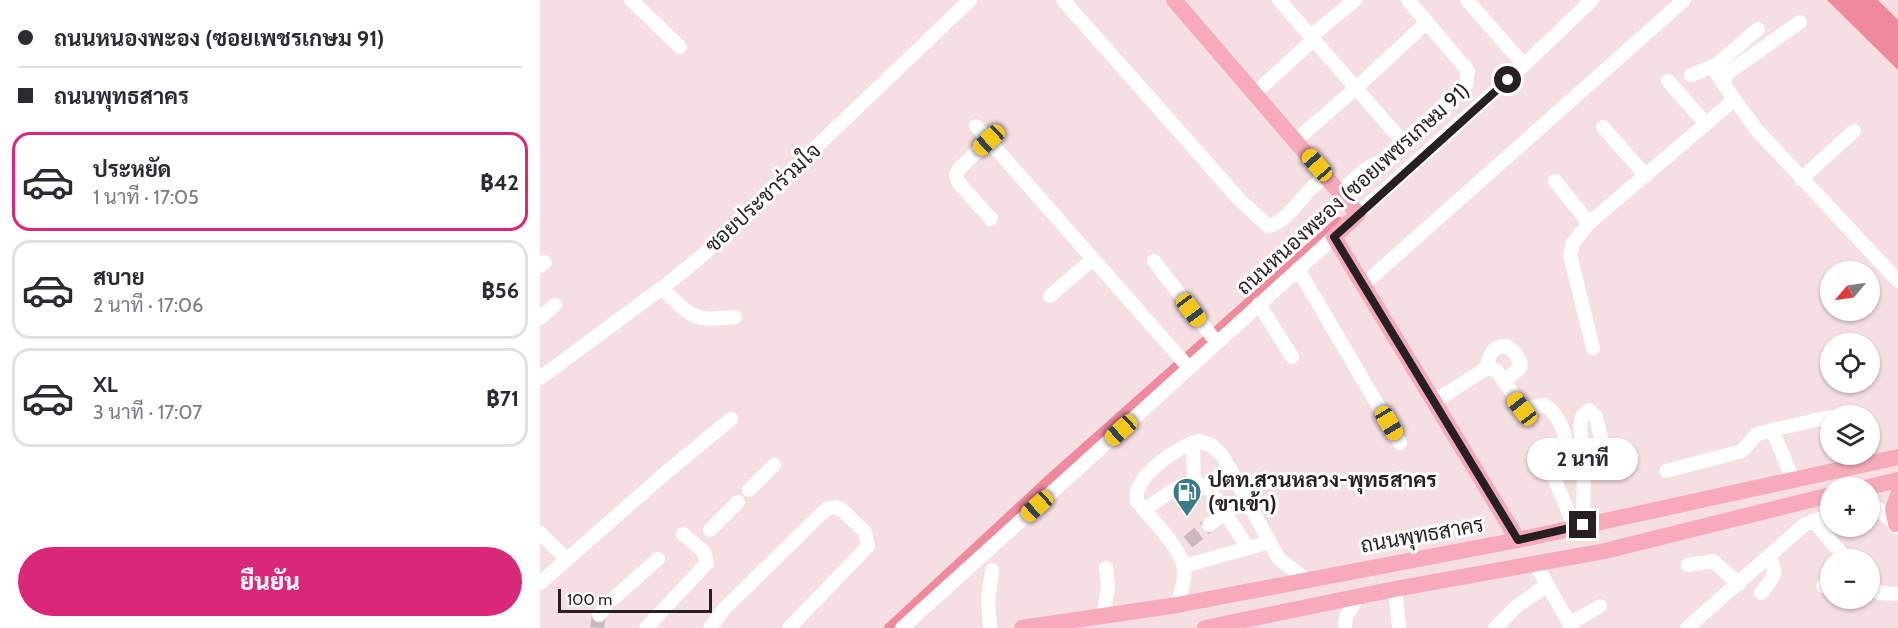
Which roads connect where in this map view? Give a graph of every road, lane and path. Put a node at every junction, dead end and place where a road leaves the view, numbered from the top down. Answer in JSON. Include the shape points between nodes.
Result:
{"nodes":[{"id":1,"x":631,"y":0,"type":"edge"},
{"id":2,"x":970,"y":0,"type":"edge"},
{"id":3,"x":1063,"y":0,"type":"edge"},
{"id":4,"x":1174,"y":0,"type":"edge"},
{"id":5,"x":1279,"y":0,"type":"edge"},
{"id":6,"x":1355,"y":0,"type":"edge"},
{"id":7,"x":1408,"y":0,"type":"edge"},
{"id":8,"x":1467,"y":0,"type":"edge"},
{"id":9,"x":1592,"y":0,"type":"edge"},
{"id":10,"x":1684,"y":0,"type":"edge"},
{"id":11,"x":1427,"y":22,"type":"junction"},
{"id":12,"x":1800,"y":22,"type":"dead end"},
{"id":13,"x":1758,"y":29,"type":"dead end"},
{"id":14,"x":1312,"y":39,"type":"junction"},
{"id":15,"x":680,"y":47,"type":"dead end"},
{"id":16,"x":1516,"y":56,"type":"junction"},
{"id":17,"x":1716,"y":65,"type":"junction"},
{"id":18,"x":1691,"y":75,"type":"dead end"},
{"id":19,"x":1668,"y":81,"type":"dead end"},
{"id":20,"x":1724,"y":85,"type":"junction"},
{"id":21,"x":1355,"y":89,"type":"junction"},
{"id":22,"x":1255,"y":93,"type":"junction"},
{"id":23,"x":1734,"y":100,"type":"junction"},
{"id":24,"x":1706,"y":124,"type":"junction"},
{"id":25,"x":976,"y":126,"type":"dead end"},
{"id":26,"x":1603,"y":127,"type":"dead end"},
{"id":27,"x":1854,"y":131,"type":"dead end"},
{"id":28,"x":989,"y":140,"type":"junction"},
{"id":29,"x":1296,"y":141,"type":"junction"},
{"id":30,"x":1403,"y":142,"type":"junction"},
{"id":31,"x":1328,"y":177,"type":"junction"},
{"id":32,"x":1646,"y":177,"type":"junction"},
{"id":33,"x":1801,"y":179,"type":"junction"},
{"id":34,"x":1555,"y":181,"type":"dead end"},
{"id":35,"x":1340,"y":192,"type":"junction"},
{"id":36,"x":1358,"y":213,"type":"junction"},
{"id":37,"x":991,"y":219,"type":"dead end"},
{"id":38,"x":1589,"y":223,"type":"junction"},
{"id":39,"x":1334,"y":237,"type":"junction"},
{"id":40,"x":1093,"y":259,"type":"junction"},
{"id":41,"x":1154,"y":261,"type":"dead end"},
{"id":42,"x":1298,"y":269,"type":"junction"},
{"id":43,"x":1898,"y":281,"type":"edge"},
{"id":44,"x":1363,"y":285,"type":"junction"},
{"id":45,"x":662,"y":288,"type":"junction"},
{"id":46,"x":1050,"y":296,"type":"dead end"},
{"id":47,"x":1259,"y":304,"type":"junction"},
{"id":48,"x":555,"y":305,"type":"dead end"},
{"id":49,"x":735,"y":317,"type":"dead end"},
{"id":50,"x":540,"y":318,"type":"edge"},
{"id":51,"x":1217,"y":343,"type":"junction"},
{"id":52,"x":1593,"y":348,"type":"dead end"},
{"id":53,"x":1292,"y":357,"type":"dead end"},
{"id":54,"x":1487,"y":368,"type":"junction"},
{"id":55,"x":1189,"y":369,"type":"junction"},
{"id":56,"x":540,"y":378,"type":"edge"},
{"id":57,"x":1504,"y":381,"type":"junction"},
{"id":58,"x":1435,"y":401,"type":"junction"},
{"id":59,"x":731,"y":419,"type":"dead end"},
{"id":60,"x":1820,"y":420,"type":"edge"},
{"id":61,"x":1772,"y":430,"type":"junction"},
{"id":62,"x":1193,"y":442,"type":"junction"},
{"id":63,"x":1400,"y":443,"type":"dead end"},
{"id":64,"x":1898,"y":449,"type":"edge"},
{"id":65,"x":1890,"y":459,"type":"edge"},
{"id":66,"x":774,"y":465,"type":"dead end"},
{"id":67,"x":1230,"y":468,"type":"junction"},
{"id":68,"x":1608,"y":469,"type":"dead end"},
{"id":69,"x":1666,"y":471,"type":"dead end"},
{"id":70,"x":1793,"y":479,"type":"junction"},
{"id":71,"x":1898,"y":480,"type":"edge"},
{"id":72,"x":1200,"y":484,"type":"junction"},
{"id":73,"x":1880,"y":484,"type":"edge"},
{"id":74,"x":1898,"y":486,"type":"edge"},
{"id":75,"x":1880,"y":488,"type":"edge"},
{"id":76,"x":749,"y":490,"type":"dead end"},
{"id":77,"x":1898,"y":495,"type":"edge"},
{"id":78,"x":1820,"y":497,"type":"edge"},
{"id":79,"x":738,"y":502,"type":"dead end"},
{"id":80,"x":1144,"y":510,"type":"junction"},
{"id":81,"x":1880,"y":510,"type":"edge"},
{"id":82,"x":1225,"y":512,"type":"junction"},
{"id":83,"x":1820,"y":518,"type":"edge"},
{"id":84,"x":1813,"y":520,"type":"junction"},
{"id":85,"x":1209,"y":525,"type":"tunnel mouth"},
{"id":86,"x":1897,"y":525,"type":"edge"},
{"id":87,"x":1579,"y":526,"type":"junction"},
{"id":88,"x":540,"y":533,"type":"edge"},
{"id":89,"x":683,"y":534,"type":"dead end"},
{"id":90,"x":702,"y":538,"type":"junction"},
{"id":91,"x":1518,"y":540,"type":"junction"},
{"id":92,"x":1188,"y":542,"type":"tunnel mouth"},
{"id":93,"x":1270,"y":542,"type":"junction"},
{"id":94,"x":1248,"y":548,"type":"junction"},
{"id":95,"x":1838,"y":549,"type":"edge"},
{"id":96,"x":1177,"y":551,"type":"junction"},
{"id":97,"x":1769,"y":556,"type":"junction"},
{"id":98,"x":658,"y":559,"type":"dead end"},
{"id":99,"x":567,"y":560,"type":"junction"},
{"id":100,"x":1536,"y":565,"type":"junction"},
{"id":101,"x":1688,"y":565,"type":"dead end"},
{"id":102,"x":1184,"y":566,"type":"junction"},
{"id":103,"x":1106,"y":568,"type":"dead end"},
{"id":104,"x":992,"y":570,"type":"dead end"},
{"id":105,"x":542,"y":578,"type":"edge"},
{"id":106,"x":1307,"y":580,"type":"junction"},
{"id":107,"x":1739,"y":584,"type":"junction"},
{"id":108,"x":1547,"y":585,"type":"junction"},
{"id":109,"x":1395,"y":589,"type":"junction"},
{"id":110,"x":1761,"y":593,"type":"dead end"},
{"id":111,"x":1880,"y":593,"type":"edge"},
{"id":112,"x":1898,"y":594,"type":"edge"},
{"id":113,"x":1358,"y":597,"type":"junction"},
{"id":114,"x":1177,"y":605,"type":"junction"},
{"id":115,"x":1600,"y":606,"type":"dead end"},
{"id":116,"x":599,"y":615,"type":"tunnel mouth"},
{"id":117,"x":1103,"y":616,"type":"junction"},
{"id":118,"x":1570,"y":626,"type":"edge"},
{"id":119,"x":646,"y":628,"type":"edge"},
{"id":120,"x":710,"y":628,"type":"edge"},
{"id":121,"x":789,"y":628,"type":"edge"},
{"id":122,"x":902,"y":628,"type":"edge"},
{"id":123,"x":990,"y":628,"type":"edge"},
{"id":124,"x":1022,"y":628,"type":"edge"},
{"id":125,"x":1205,"y":628,"type":"edge"},
{"id":126,"x":1345,"y":628,"type":"edge"},
{"id":127,"x":1399,"y":628,"type":"edge"},
{"id":128,"x":1495,"y":628,"type":"edge"},
{"id":129,"x":1687,"y":628,"type":"edge"}],
"edges":[{"from":1,"to":15,"type":"street"},
{"from":2,"to":45,"type":"street","name":"ซอยประชาร่วมใจ","via":[[712,246]]},
{"from":3,"to":31,"type":"street","via":[[1239,199],[1268,226],[1279,222],[1312,185]]},
{"from":4,"to":22,"type":"main road"},
{"from":5,"to":14,"type":"street"},
{"from":6,"to":14,"type":"street"},
{"from":7,"to":11,"type":"street"},
{"from":8,"to":16,"type":"street"},
{"from":9,"to":16,"type":"street","name":"ถนนหนองพะอง (ซอยเพชรเกษม 91)"},
{"from":10,"to":44,"type":"street"},
{"from":11,"to":21,"type":"street"},
{"from":11,"to":30,"type":"street","via":[[1461,61],[1469,79],[1459,93]]},
{"from":12,"to":20,"type":"street","via":[[1729,72]]},
{"from":13,"to":17,"type":"street"},
{"from":14,"to":21,"type":"street"},
{"from":14,"to":22,"type":"street"},
{"from":16,"to":36,"type":"street","name":"ถนนหนองพะอง (ซอยเพชรเกษม 91)"},
{"from":17,"to":18,"type":"street"},
{"from":17,"to":20,"type":"street"},
{"from":19,"to":24,"type":"street"},
{"from":20,"to":23,"type":"street"},
{"from":21,"to":29,"type":"street"},
{"from":21,"to":30,"type":"street"},
{"from":22,"to":29,"type":"main road"},
{"from":23,"to":24,"type":"street"},
{"from":23,"to":33,"type":"street"},
{"from":24,"to":32,"type":"street"},
{"from":25,"to":28,"type":"street"},
{"from":26,"to":32,"type":"street"},
{"from":27,"to":33,"type":"street"},
{"from":28,"to":37,"type":"street","via":[[956,175]]},
{"from":28,"to":40,"type":"street"},
{"from":29,"to":31,"type":"main road"},
{"from":30,"to":35,"type":"street"},
{"from":31,"to":35,"type":"main road"},
{"from":32,"to":38,"type":"street"},
{"from":33,"to":43,"type":"street"},
{"from":34,"to":38,"type":"street"},
{"from":35,"to":36,"type":"main road"},
{"from":36,"to":39,"type":"main road","name":"ถนนหนองพะอง (ซอยเพชรเกษม 91)"},
{"from":38,"to":52,"type":"street","via":[[1573,243],[1570,255]]},
{"from":39,"to":42,"type":"street","name":"ถนนหนองพะอง (ซอยเพชรเกษม 91)"},
{"from":39,"to":44,"type":"main road"},
{"from":40,"to":46,"type":"street"},
{"from":40,"to":55,"type":"street"},
{"from":41,"to":51,"type":"street"},
{"from":42,"to":47,"type":"street","name":"ถนนหนองพะอง (ซอยเพชรเกษม 91)"},
{"from":42,"to":63,"type":"street"},
{"from":44,"to":58,"type":"main road"},
{"from":45,"to":49,"type":"street","via":[[692,317]]},
{"from":45,"to":56,"type":"street","name":"ซอยประชาร่วมใจ"},
{"from":47,"to":51,"type":"street","name":"ถนนหนองพะอง (ซอยเพชรเกษม 91)"},
{"from":47,"to":53,"type":"street"},
{"from":48,"to":50,"type":"street"},
{"from":51,"to":55,"type":"street","name":"ถนนหนองพะอง (ซอยเพชรเกษม 91)"},
{"from":54,"to":57,"type":"street","via":[[1497,371]]},
{"from":54,"to":57,"type":"street","via":[[1490,354],[1507,346],[1521,364]]},
{"from":54,"to":58,"type":"street"},
{"from":55,"to":122,"type":"street","name":"ถนนหนองพะอง (ซอยเพชรเกษม 91)"},
{"from":57,"to":87,"type":"street","via":[[1522,409],[1545,405],[1552,410],[1566,441],[1552,473]]},
{"from":58,"to":91,"type":"main road"},
{"from":59,"to":99,"type":"street"},
{"from":60,"to":61,"type":"street"},
{"from":61,"to":69,"type":"street","via":[[1757,434],[1742,451]]},
{"from":61,"to":70,"type":"street"},
{"from":62,"to":67,"type":"street","via":[[1211,445]]},
{"from":62,"to":72,"type":"street"},
{"from":62,"to":80,"type":"street","via":[[1166,458],[1138,484],[1134,493]]},
{"from":64,"to":65,"type":"main road"},
{"from":65,"to":70,"type":"main road","name":"ถนนพุทธสาคร"},
{"from":66,"to":76,"type":"street"},
{"from":67,"to":72,"type":"street"},
{"from":67,"to":93,"type":"street"},
{"from":68,"to":87,"type":"street","via":[[1596,417],[1589,410],[1582,417],[1580,428],[1584,464]]},
{"from":70,"to":87,"type":"main road","name":"ถนนพุทธสาคร"},
{"from":71,"to":73,"type":"main road"},
{"from":72,"to":80,"type":"street","via":[[1184,484]]},
{"from":72,"to":82,"type":"street"},
{"from":74,"to":75,"type":"main road"},
{"from":77,"to":86,"type":"main road","via":[[1893,509]]},
{"from":78,"to":100,"type":"main road"},
{"from":79,"to":90,"type":"street"},
{"from":80,"to":96,"type":"street"},
{"from":81,"to":86,"type":"street"},
{"from":82,"to":85,"type":"street"},
{"from":82,"to":94,"type":"street"},
{"from":83,"to":84,"type":"street"},
{"from":84,"to":95,"type":"street"},
{"from":84,"to":97,"type":"street"},
{"from":87,"to":91,"type":"main road","name":"ถนนพุทธสาคร"},
{"from":88,"to":99,"type":"street"},
{"from":89,"to":90,"type":"street"},
{"from":90,"to":119,"type":"street","via":[[707,563]]},
{"from":91,"to":106,"type":"main road","name":"ถนนพุทธสาคร"},
{"from":92,"to":96,"type":"street"},
{"from":93,"to":94,"type":"street"},
{"from":93,"to":106,"type":"street","via":[[1279,559]]},
{"from":94,"to":102,"type":"street"},
{"from":96,"to":102,"type":"street"},
{"from":97,"to":107,"type":"street"},
{"from":97,"to":110,"type":"street","via":[[1775,575]]},
{"from":98,"to":116,"type":"street"},
{"from":99,"to":105,"type":"street"},
{"from":100,"to":108,"type":"street"},
{"from":100,"to":109,"type":"main road"},
{"from":101,"to":107,"type":"street","via":[[1719,563]]},
{"from":102,"to":114,"type":"street"},
{"from":103,"to":117,"type":"street","via":[[1108,588]]},
{"from":104,"to":123,"type":"street"},
{"from":106,"to":114,"type":"main road","name":"ถนนพุทธสาคร"},
{"from":107,"to":129,"type":"street"},
{"from":108,"to":118,"type":"street"},
{"from":108,"to":128,"type":"street"},
{"from":109,"to":113,"type":"main road"},
{"from":109,"to":127,"type":"street"},
{"from":111,"to":112,"type":"street"},
{"from":113,"to":125,"type":"main road"},
{"from":113,"to":126,"type":"street","via":[[1346,617]]},
{"from":114,"to":117,"type":"main road","name":"ถนนพุทธสาคร"},
{"from":115,"to":118,"type":"street"},
{"from":117,"to":124,"type":"main road","name":"ถนนพุทธสาคร"},
{"from":120,"to":121,"type":"street","via":[[724,609],[827,509],[841,509],[865,532],[868,546]]}]}
